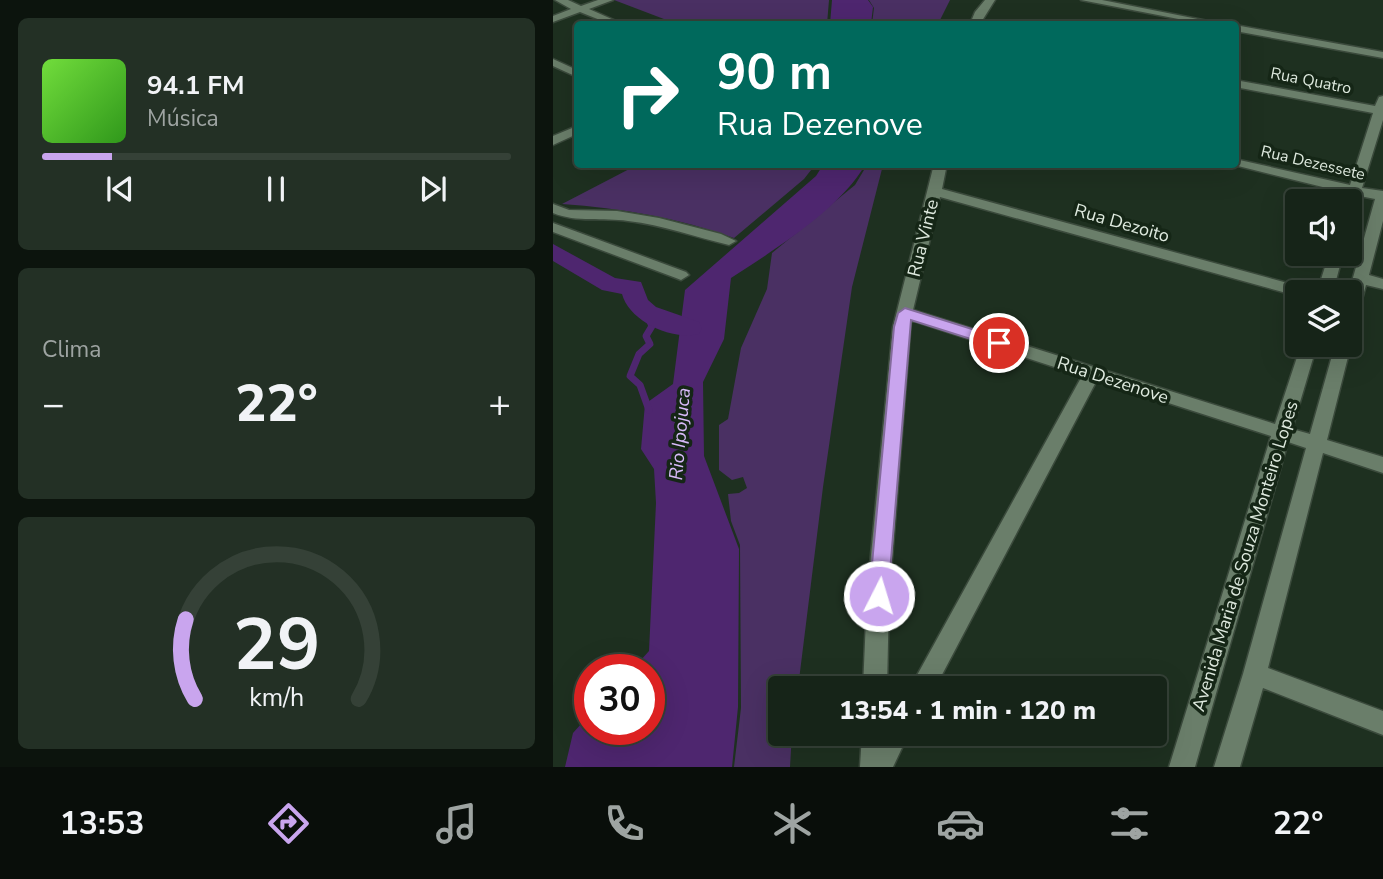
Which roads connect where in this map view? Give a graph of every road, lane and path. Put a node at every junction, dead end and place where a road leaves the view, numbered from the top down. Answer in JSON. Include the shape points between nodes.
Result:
{"nodes":[{"id":1,"x":560,"y":0,"type":"edge"},
{"id":2,"x":608,"y":0,"type":"edge"},
{"id":3,"x":990,"y":0,"type":"edge"},
{"id":4,"x":1086,"y":0,"type":"edge"},
{"id":5,"x":580,"y":9,"type":"junction"},
{"id":6,"x":553,"y":19,"type":"edge"},
{"id":7,"x":610,"y":21,"type":"edge"},
{"id":8,"x":976,"y":21,"type":"edge"},
{"id":9,"x":1202,"y":21,"type":"edge"},
{"id":10,"x":1239,"y":29,"type":"edge"},
{"id":11,"x":1383,"y":55,"type":"edge"},
{"id":12,"x":553,"y":62,"type":"edge"},
{"id":13,"x":559,"y":70,"type":"edge"},
{"id":14,"x":1239,"y":84,"type":"edge"},
{"id":15,"x":1381,"y":106,"type":"edge"},
{"id":16,"x":574,"y":131,"type":"edge"},
{"id":17,"x":553,"y":141,"type":"edge"},
{"id":18,"x":1239,"y":164,"type":"edge"},
{"id":19,"x":940,"y":168,"type":"edge"},
{"id":20,"x":1346,"y":189,"type":"edge"},
{"id":21,"x":1356,"y":189,"type":"edge"},
{"id":22,"x":935,"y":191,"type":"junction"},
{"id":23,"x":1362,"y":192,"type":"edge"},
{"id":24,"x":1383,"y":196,"type":"edge"},
{"id":25,"x":553,"y":208,"type":"edge"},
{"id":26,"x":553,"y":227,"type":"edge"},
{"id":27,"x":729,"y":241,"type":"dead end"},
{"id":28,"x":681,"y":275,"type":"dead end"},
{"id":29,"x":1360,"y":278,"type":"joint"},
{"id":30,"x":1383,"y":284,"type":"edge"},
{"id":31,"x":1285,"y":288,"type":"edge"},
{"id":32,"x":905,"y":313,"type":"junction"},
{"id":33,"x":1305,"y":357,"type":"edge"},
{"id":34,"x":1340,"y":357,"type":"edge"},
{"id":35,"x":1092,"y":373,"type":"junction"},
{"id":36,"x":1282,"y":435,"type":"junction"},
{"id":37,"x":1318,"y":445,"type":"junction"},
{"id":38,"x":1383,"y":465,"type":"edge"},
{"id":39,"x":1255,"y":674,"type":"junction"},
{"id":40,"x":876,"y":676,"type":"edge"},
{"id":41,"x":928,"y":676,"type":"edge"},
{"id":42,"x":1383,"y":723,"type":"edge"},
{"id":43,"x":874,"y":746,"type":"edge"},
{"id":44,"x":890,"y":746,"type":"edge"},
{"id":45,"x":873,"y":767,"type":"edge"},
{"id":46,"x":879,"y":767,"type":"edge"},
{"id":47,"x":1182,"y":767,"type":"edge"},
{"id":48,"x":1227,"y":767,"type":"edge"}],
"edges":[{"from":1,"to":5,"type":"street"},
{"from":2,"to":5,"type":"street"},
{"from":3,"to":8,"type":"street"},
{"from":4,"to":9,"type":"street"},
{"from":5,"to":6,"type":"street"},
{"from":5,"to":7,"type":"street"},
{"from":10,"to":11,"type":"street"},
{"from":12,"to":13,"type":"street"},
{"from":14,"to":15,"type":"street","name":"Rua Quatro"},
{"from":15,"to":21,"type":"street"},
{"from":16,"to":17,"type":"street"},
{"from":18,"to":20,"type":"street","name":"Rua Dezessete"},
{"from":19,"to":22,"type":"street","name":"Rua Vinte"},
{"from":22,"to":31,"type":"street","name":"Rua Dezoito"},
{"from":22,"to":32,"type":"street","name":"Rua Vinte"},
{"from":23,"to":24,"type":"street","name":"Rua Dezessete"},
{"from":24,"to":29,"type":"street"},
{"from":25,"to":27,"type":"street","via":[[564,214],[617,215]]},
{"from":26,"to":28,"type":"street"},
{"from":29,"to":30,"type":"street"},
{"from":32,"to":35,"type":"street","name":"Rua Dezenove"},
{"from":32,"to":40,"type":"street","name":"Rua Vinte"},
{"from":33,"to":36,"type":"street","name":"Avenida Maria de Souza Monteiro Lopes"},
{"from":34,"to":37,"type":"street","name":"Avenida Maria de Souza Monteiro Lopes"},
{"from":35,"to":36,"type":"street","name":"Rua Dezenove"},
{"from":35,"to":41,"type":"street"},
{"from":36,"to":37,"type":"street","name":"Rua Dezenove"},
{"from":36,"to":47,"type":"street","name":"Avenida Maria de Souza Monteiro Lopes"},
{"from":37,"to":38,"type":"street","name":"Rua Dezenove"},
{"from":37,"to":39,"type":"street","name":"Avenida Maria de Souza Monteiro Lopes"},
{"from":39,"to":42,"type":"street"},
{"from":39,"to":48,"type":"street","name":"Avenida Maria de Souza Monteiro Lopes"},
{"from":43,"to":45,"type":"street"},
{"from":44,"to":46,"type":"street"}]}
